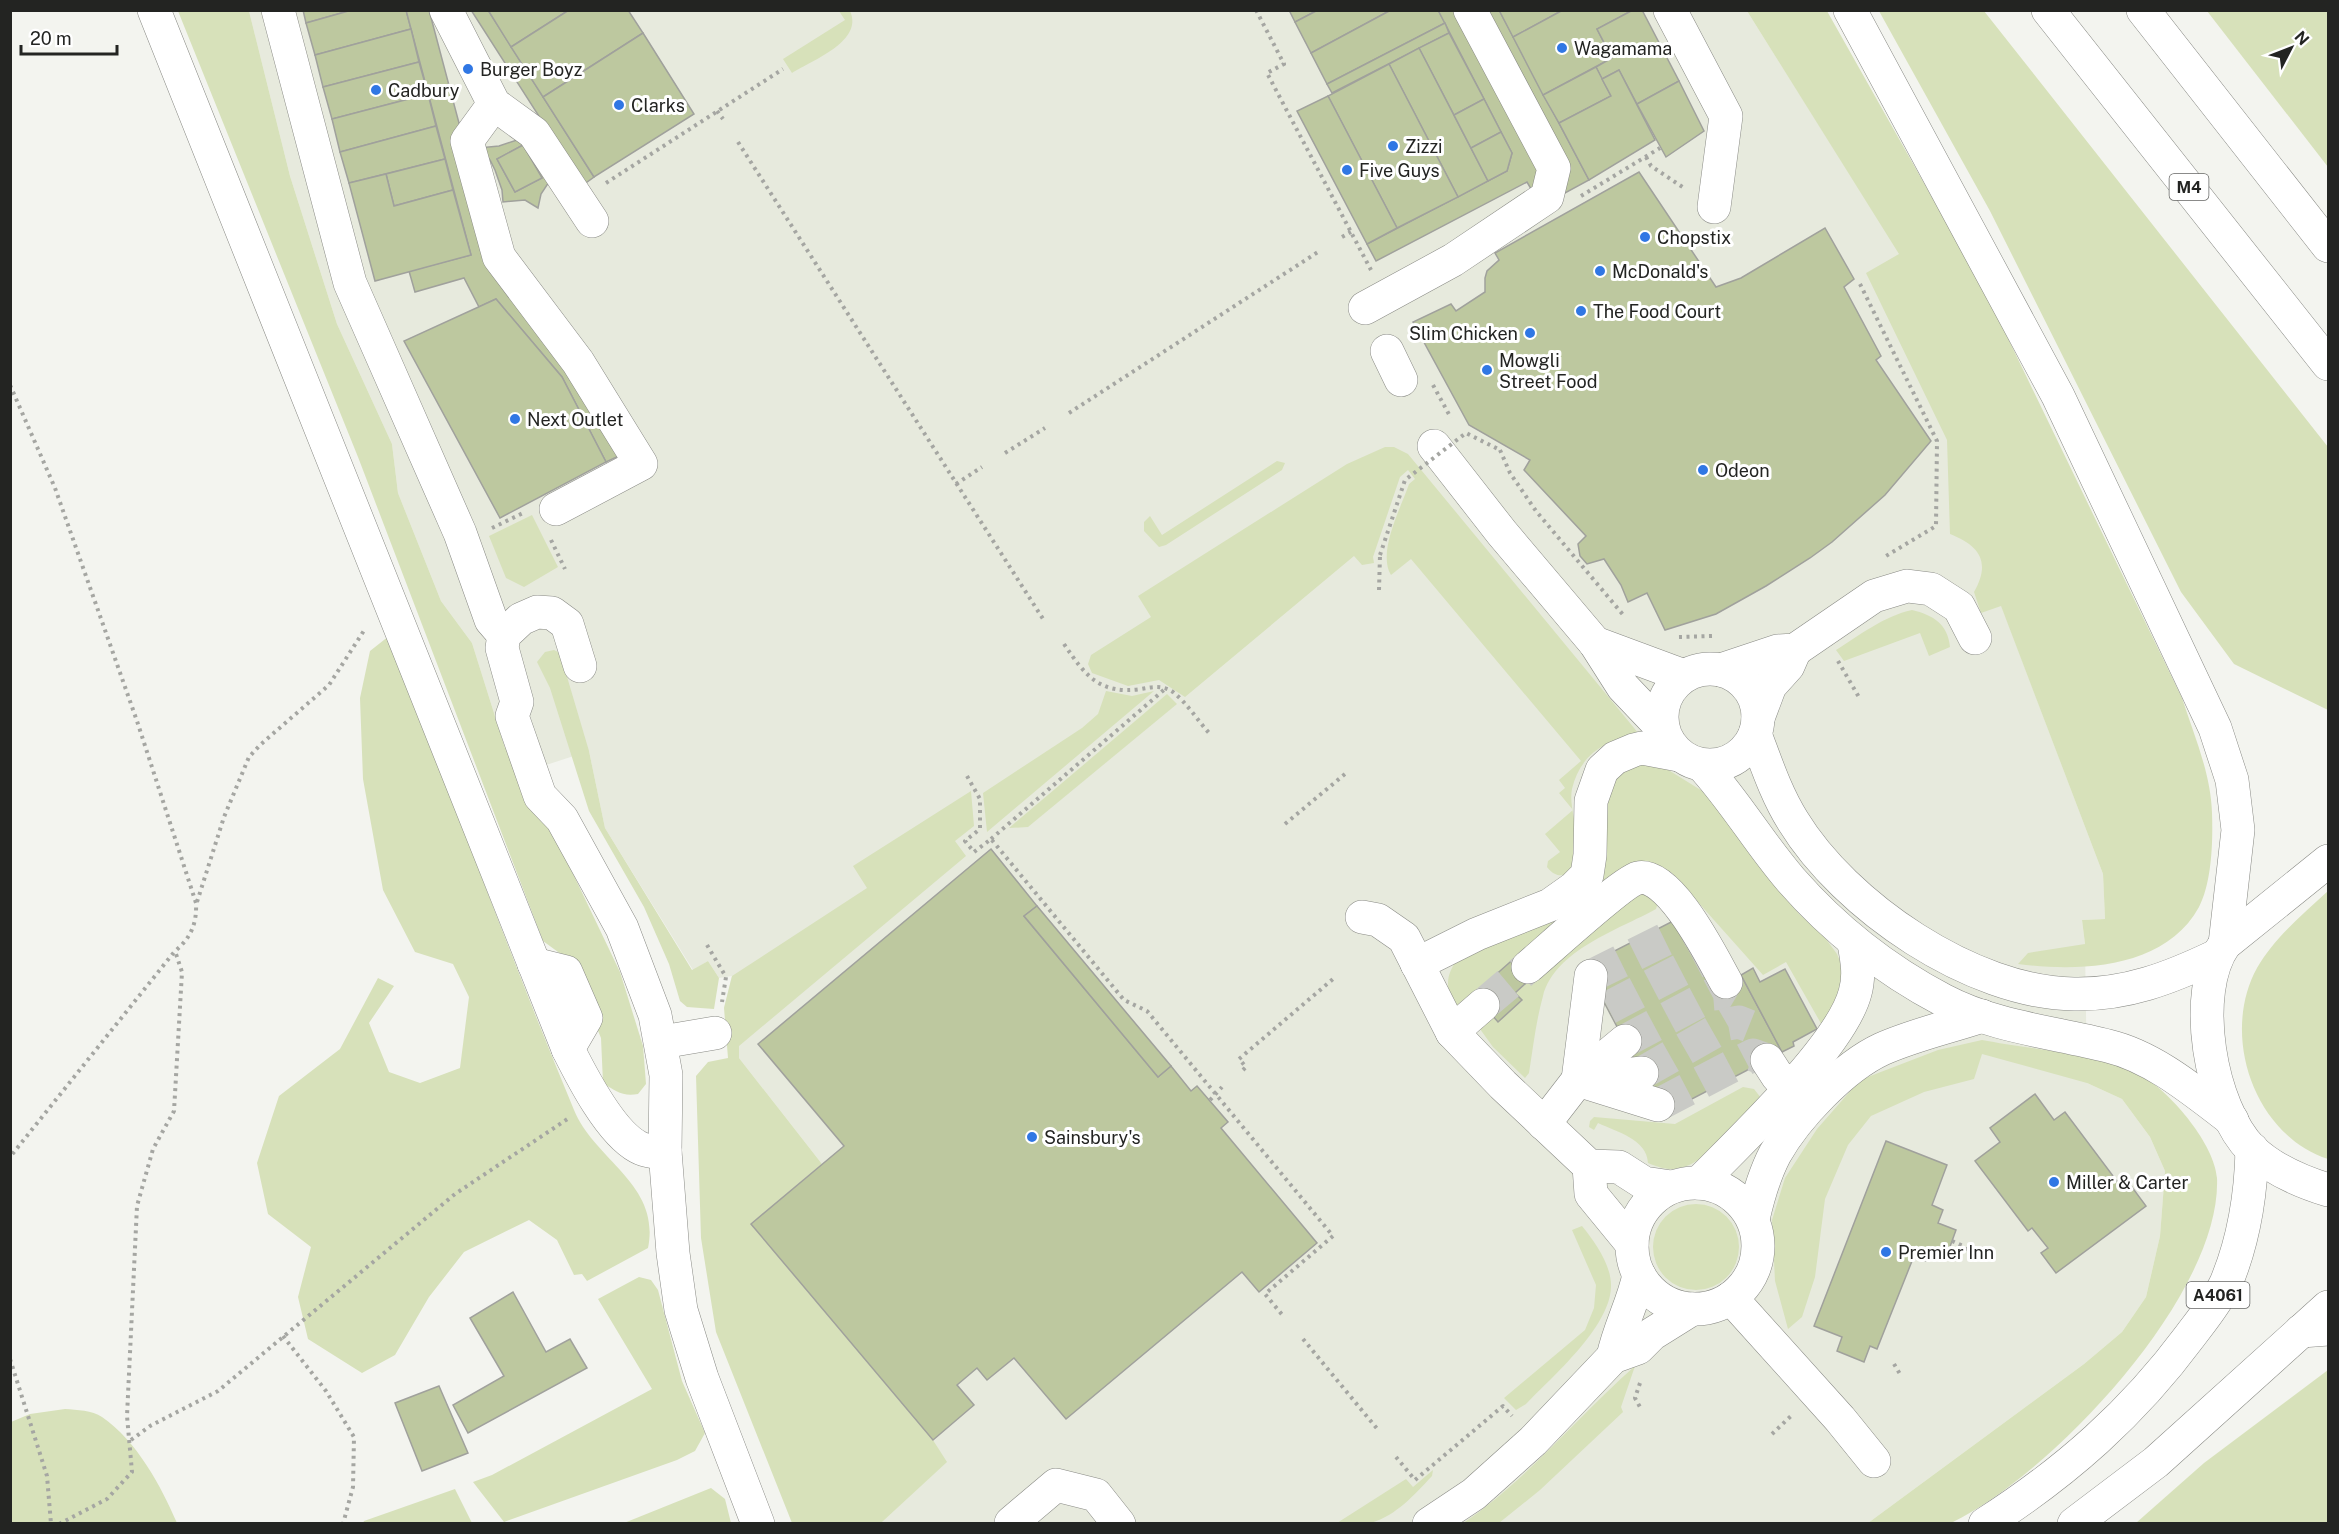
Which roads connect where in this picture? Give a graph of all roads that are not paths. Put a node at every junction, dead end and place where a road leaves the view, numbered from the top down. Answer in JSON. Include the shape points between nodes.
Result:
{"nodes":[{"id":1,"x":154,"y":10,"type":"edge"},
{"id":2,"x":278,"y":10,"type":"edge"},
{"id":3,"x":446,"y":10,"type":"edge"},
{"id":4,"x":1470,"y":10,"type":"edge"},
{"id":5,"x":1670,"y":10,"type":"edge"},
{"id":6,"x":1850,"y":10,"type":"edge"},
{"id":7,"x":2048,"y":10,"type":"edge"},
{"id":8,"x":2143,"y":10,"type":"edge"},
{"id":9,"x":494,"y":104,"type":"junction"},
{"id":10,"x":1714,"y":207,"type":"road end"},
{"id":11,"x":584,"y":208,"type":"road end"},
{"id":12,"x":2328,"y":246,"type":"edge"},
{"id":13,"x":1365,"y":308,"type":"dead end"},
{"id":14,"x":1386,"y":351,"type":"dead end"},
{"id":15,"x":2328,"y":364,"type":"edge"},
{"id":16,"x":1401,"y":380,"type":"dead end"},
{"id":17,"x":1434,"y":446,"type":"dead end"},
{"id":18,"x":556,"y":509,"type":"road end"},
{"id":19,"x":504,"y":635,"type":"junction"},
{"id":20,"x":1975,"y":638,"type":"dead end"},
{"id":21,"x":1595,"y":643,"type":"junction"},
{"id":22,"x":1795,"y":650,"type":"junction"},
{"id":23,"x":580,"y":666,"type":"dead end"},
{"id":24,"x":1721,"y":670,"type":"junction"},
{"id":25,"x":1684,"y":676,"type":"junction"},
{"id":26,"x":1757,"y":726,"type":"junction"},
{"id":27,"x":1681,"y":749,"type":"junction"},
{"id":28,"x":2328,"y":861,"type":"edge"},
{"id":29,"x":1362,"y":917,"type":"dead end"},
{"id":30,"x":1854,"y":943,"type":"junction"},
{"id":31,"x":2221,"y":950,"type":"junction"},
{"id":32,"x":1417,"y":964,"type":"junction"},
{"id":33,"x":1528,"y":967,"type":"tunnel mouth"},
{"id":34,"x":1713,"y":970,"type":"dead end"},
{"id":35,"x":1591,"y":976,"type":"dead end"},
{"id":36,"x":1483,"y":1005,"type":"tunnel mouth"},
{"id":37,"x":1608,"y":1008,"type":"tunnel mouth"},
{"id":38,"x":1982,"y":1016,"type":"junction"},
{"id":39,"x":717,"y":1023,"type":"road end"},
{"id":40,"x":1452,"y":1032,"type":"junction"},
{"id":41,"x":1625,"y":1041,"type":"tunnel mouth"},
{"id":42,"x":662,"y":1042,"type":"junction"},
{"id":43,"x":1767,"y":1060,"type":"dead end"},
{"id":44,"x":1642,"y":1073,"type":"tunnel mouth"},
{"id":45,"x":1578,"y":1080,"type":"junction"},
{"id":46,"x":1793,"y":1083,"type":"junction"},
{"id":47,"x":1658,"y":1105,"type":"dead end"},
{"id":48,"x":2232,"y":1120,"type":"junction"},
{"id":49,"x":1544,"y":1124,"type":"junction"},
{"id":50,"x":2252,"y":1149,"type":"junction"},
{"id":51,"x":665,"y":1151,"type":"junction"},
{"id":52,"x":1588,"y":1166,"type":"junction"},
{"id":53,"x":1685,"y":1185,"type":"junction"},
{"id":54,"x":2328,"y":1190,"type":"edge"},
{"id":55,"x":1753,"y":1219,"type":"junction"},
{"id":56,"x":1635,"y":1260,"type":"junction"},
{"id":57,"x":1731,"y":1298,"type":"junction"},
{"id":58,"x":2328,"y":1307,"type":"edge"},
{"id":59,"x":1692,"y":1309,"type":"junction"},
{"id":60,"x":2315,"y":1330,"type":"edge"},
{"id":61,"x":1613,"y":1357,"type":"junction"},
{"id":62,"x":1874,"y":1461,"type":"dead end"},
{"id":63,"x":1011,"y":1523,"type":"edge"},
{"id":64,"x":758,"y":1524,"type":"edge"},
{"id":65,"x":1119,"y":1524,"type":"edge"},
{"id":66,"x":1429,"y":1524,"type":"edge"},
{"id":67,"x":1985,"y":1524,"type":"edge"},
{"id":68,"x":2074,"y":1524,"type":"edge"}],
"edges":[{"from":1,"to":51,"type":"main road","via":[[568,1049],[594,1099],[636,1147],[648,1152]]},
{"from":2,"to":19,"type":"main road","via":[[350,283],[460,533],[491,620]]},
{"from":3,"to":9,"type":"main road"},
{"from":4,"to":13,"type":"main road","via":[[1554,168],[1547,196],[1453,260]]},
{"from":5,"to":10,"type":"main road","via":[[1726,116]]},
{"from":6,"to":31,"type":"main road","via":[[2058,396],[2215,728],[2232,780],[2238,830]]},
{"from":7,"to":15,"type":"main road","number":"M4"},
{"from":8,"to":12,"type":"main road"},
{"from":9,"to":11,"type":"main road","via":[[534,133]]},
{"from":9,"to":18,"type":"main road","via":[[467,141],[499,257],[578,363],[641,464]]},
{"from":14,"to":16,"type":"main road"},
{"from":17,"to":21,"type":"main road"},
{"from":19,"to":23,"type":"main road","via":[[521,619],[537,612],[552,613],[567,624]]},
{"from":19,"to":42,"type":"main road","via":[[502,648],[517,702],[512,716],[540,795],[562,819],[622,928]]},
{"from":20,"to":22,"type":"main road","via":[[1959,607],[1931,589],[1907,586],[1874,596]]},
{"from":21,"to":25,"type":"main road"},
{"from":21,"to":27,"type":"main road","via":[[1623,687]]},
{"from":22,"to":24,"type":"main road","via":[[1778,651]]},
{"from":22,"to":26,"type":"main road","via":[[1788,666],[1770,686]]},
{"from":24,"to":25,"type":"main road","via":[[1708,668]]},
{"from":24,"to":26,"type":"main road","via":[[1738,678],[1752,693]]},
{"from":25,"to":27,"type":"main road","via":[[1667,693],[1661,717]]},
{"from":26,"to":27,"type":"main road","via":[[1743,752],[1724,763]]},
{"from":26,"to":31,"type":"main road","via":[[1775,786],[1793,821],[1818,854],[1872,907],[1919,941],[1976,971],[2027,988],[2073,994],[2137,988],[2172,977]]},
{"from":27,"to":30,"type":"main road","via":[[1721,785],[1790,879]]},
{"from":27,"to":32,"type":"main road","via":[[1634,750],[1602,770],[1591,801],[1587,875],[1574,888],[1550,905],[1477,934]]},
{"from":28,"to":31,"type":"main road"},
{"from":29,"to":32,"type":"main road","via":[[1378,920],[1404,938]]},
{"from":30,"to":38,"type":"main road","via":[[1943,1000]]},
{"from":30,"to":46,"type":"main road","via":[[1856,992],[1848,1012]]},
{"from":31,"to":48,"type":"main road","via":[[2208,991],[2208,1051]]},
{"from":32,"to":40,"type":"main road"},
{"from":33,"to":34,"type":"main road","via":[[1636,878],[1645,878],[1663,887]]},
{"from":35,"to":45,"type":"main road"},
{"from":36,"to":40,"type":"main road"},
{"from":37,"to":45,"type":"main road"},
{"from":38,"to":48,"type":"main road","via":[[2109,1046],[2139,1057]]},
{"from":38,"to":55,"type":"main road","via":[[1894,1044],[1856,1065],[1819,1099],[1775,1154],[1759,1191]]},
{"from":39,"to":42,"type":"main road"},
{"from":40,"to":49,"type":"main road"},
{"from":41,"to":45,"type":"main road"},
{"from":42,"to":51,"type":"main road","via":[[666,1075]]},
{"from":43,"to":46,"type":"main road","via":[[1778,1077]]},
{"from":44,"to":45,"type":"main road"},
{"from":45,"to":47,"type":"main road"},
{"from":45,"to":49,"type":"main road"},
{"from":46,"to":53,"type":"main road"},
{"from":48,"to":50,"type":"main road"},
{"from":49,"to":52,"type":"main road"},
{"from":50,"to":54,"type":"main road","via":[[2307,1184]]},
{"from":50,"to":67,"type":"main road","number":"A4061","via":[[2247,1218],[2225,1284],[2203,1318],[2165,1370],[2124,1415],[2040,1488]]},
{"from":51,"to":64,"type":"main road","via":[[681,1310],[702,1378]]},
{"from":52,"to":53,"type":"main road","via":[[1619,1167],[1644,1183]]},
{"from":52,"to":56,"type":"main road","via":[[1590,1194]]},
{"from":53,"to":55,"type":"main road","via":[[1729,1192]]},
{"from":53,"to":56,"type":"main road","via":[[1649,1203],[1640,1215]]},
{"from":55,"to":57,"type":"main road","via":[[1757,1231],[1756,1260],[1750,1277]]},
{"from":56,"to":59,"type":"main road","via":[[1660,1298]]},
{"from":56,"to":61,"type":"main road","via":[[1634,1301],[1619,1332]]},
{"from":57,"to":59,"type":"main road","via":[[1714,1306]]},
{"from":57,"to":62,"type":"main road"},
{"from":58,"to":60,"type":"main road"},
{"from":59,"to":61,"type":"main road","via":[[1652,1334],[1638,1348]]},
{"from":60,"to":68,"type":"main road","via":[[2156,1462]]},
{"from":61,"to":66,"type":"main road","via":[[1525,1448],[1474,1494]]},
{"from":63,"to":65,"type":"main road","via":[[1056,1485],[1095,1495]]}]}
